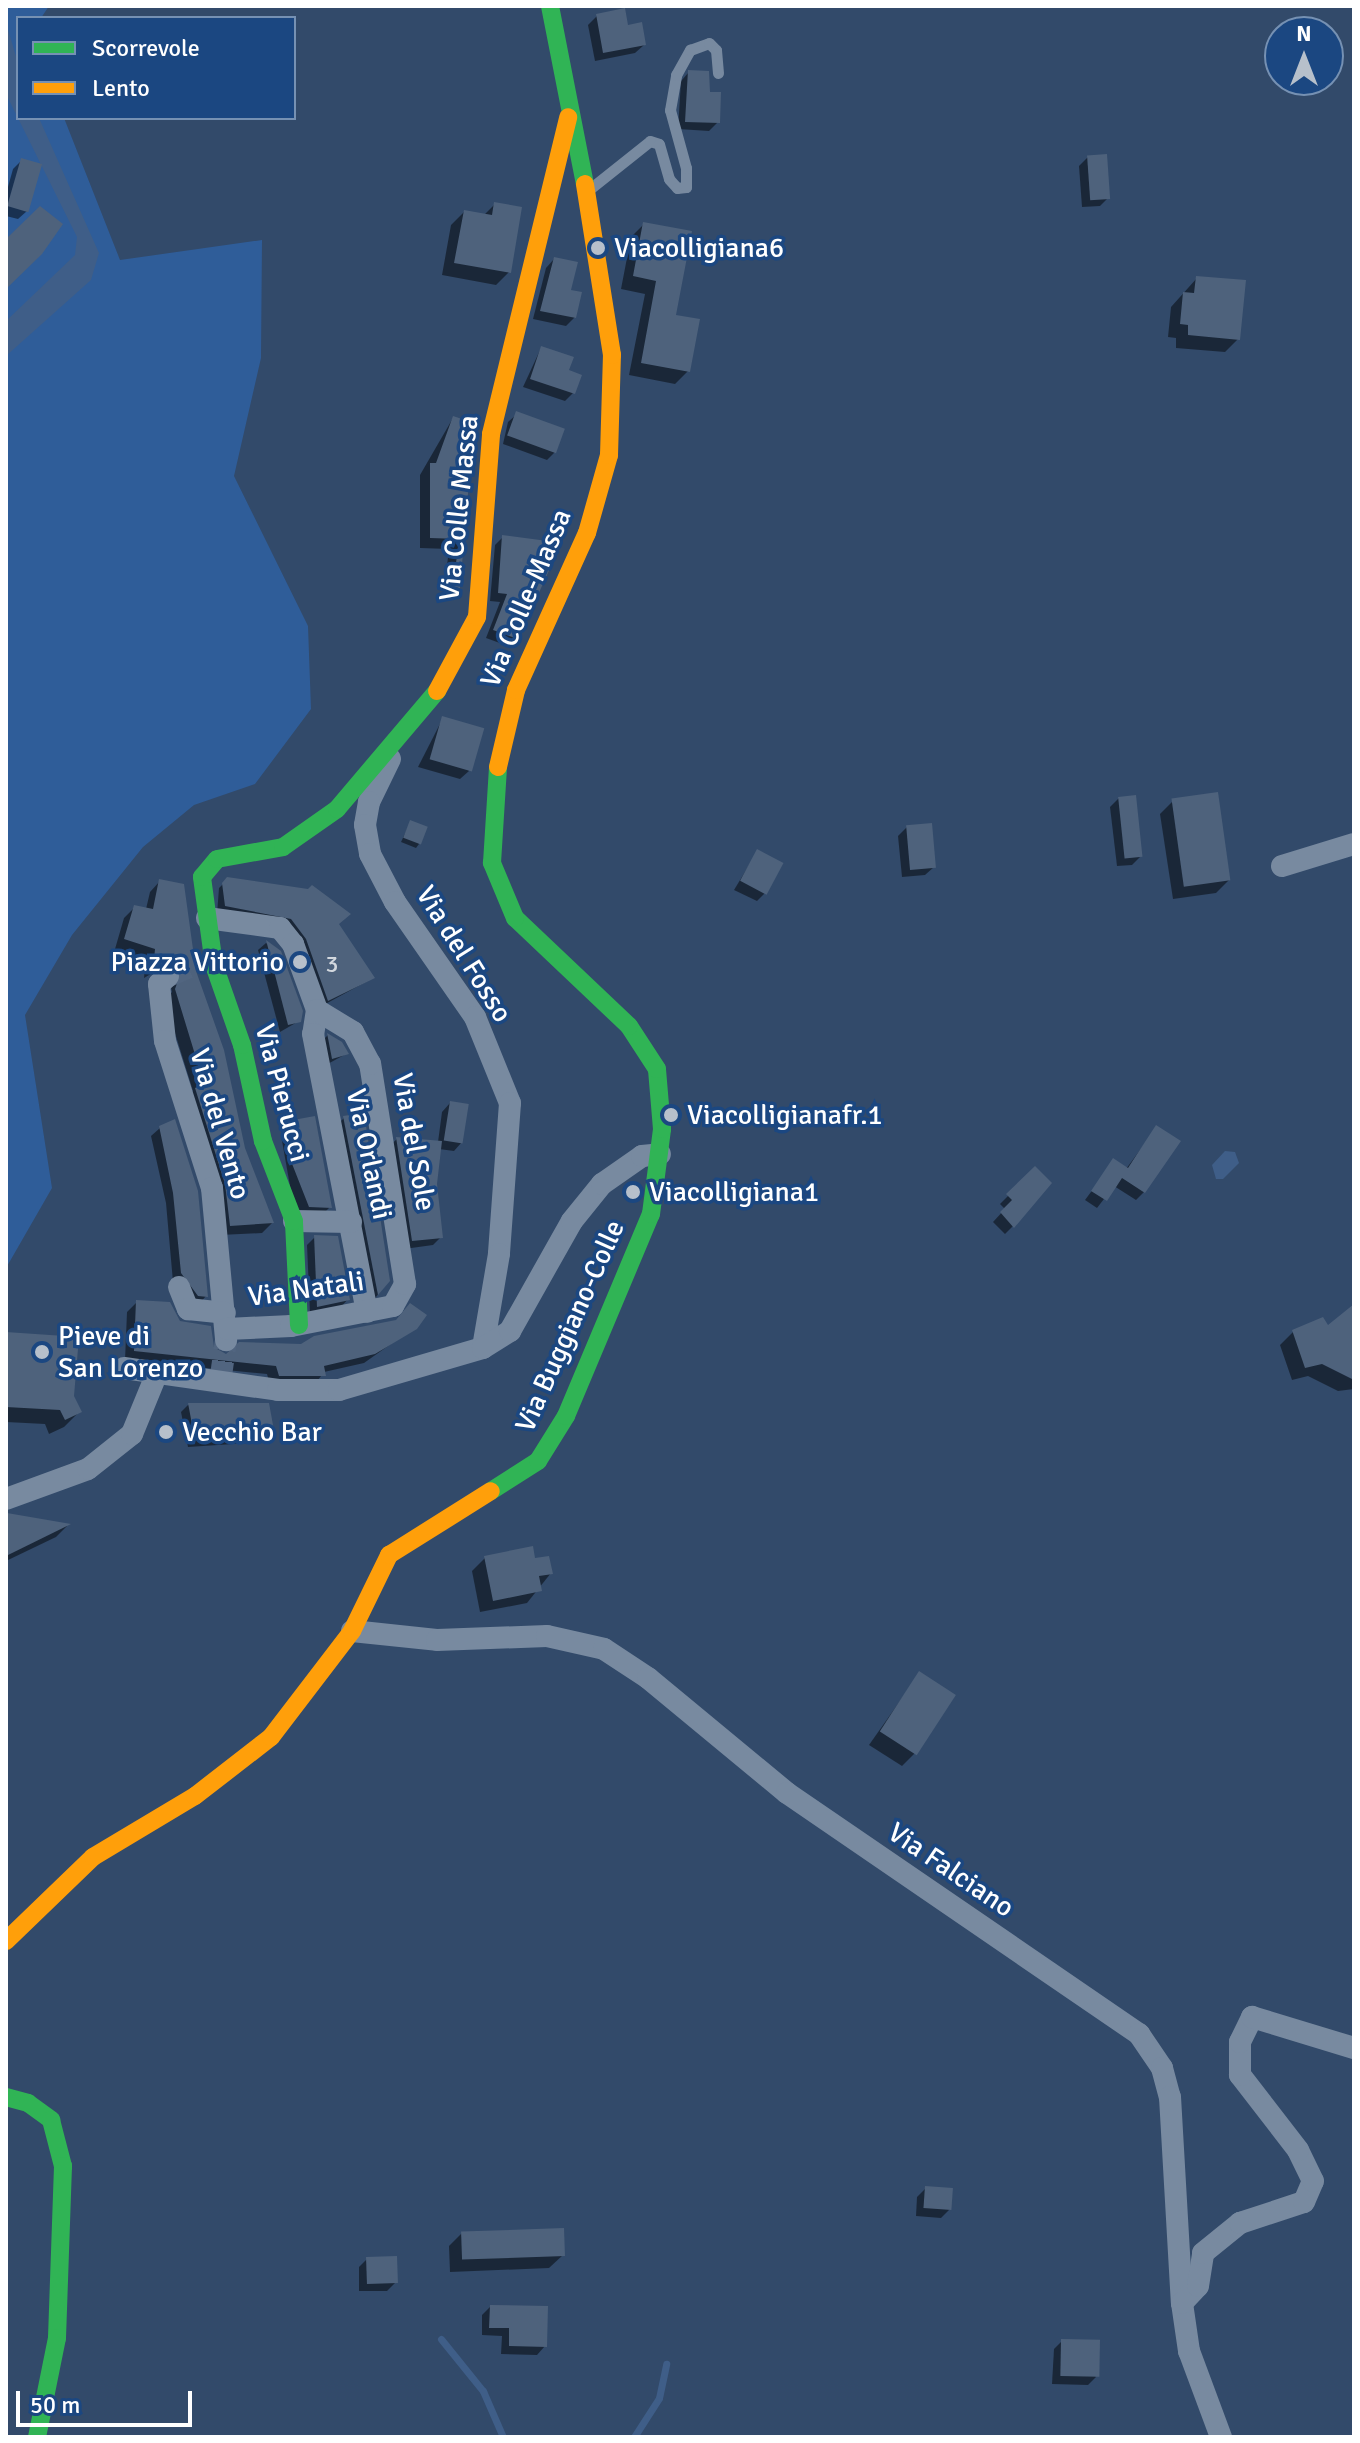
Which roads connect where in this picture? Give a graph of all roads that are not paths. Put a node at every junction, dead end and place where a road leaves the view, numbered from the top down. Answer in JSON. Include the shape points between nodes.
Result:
{"nodes":[{"id":1,"x":550,"y":6,"type":"edge"},
{"id":2,"x":718,"y":73,"type":"dead end"},
{"id":3,"x":569,"y":113,"type":"junction"},
{"id":4,"x":589,"y":190,"type":"junction"},
{"id":5,"x":397,"y":741,"type":"junction"},
{"id":6,"x":1354,"y":844,"type":"edge"},
{"id":7,"x":1282,"y":866,"type":"dead end"},
{"id":8,"x":202,"y":877,"type":"joint"},
{"id":9,"x":207,"y":918,"type":"junction"},
{"id":10,"x":168,"y":976,"type":"dead end"},
{"id":11,"x":317,"y":1010,"type":"junction"},
{"id":12,"x":660,"y":1154,"type":"junction"},
{"id":13,"x":294,"y":1221,"type":"junction"},
{"id":14,"x":351,"y":1222,"type":"junction"},
{"id":15,"x":179,"y":1287,"type":"dead end"},
{"id":16,"x":393,"y":1306,"type":"joint"},
{"id":17,"x":367,"y":1312,"type":"junction"},
{"id":18,"x":299,"y":1325,"type":"junction"},
{"id":19,"x":226,"y":1327,"type":"junction"},
{"id":20,"x":483,"y":1348,"type":"junction"},
{"id":21,"x":124,"y":1368,"type":"dead end"},
{"id":22,"x":157,"y":1373,"type":"junction"},
{"id":23,"x":6,"y":1499,"type":"edge"},
{"id":24,"x":352,"y":1631,"type":"junction"},
{"id":25,"x":6,"y":1941,"type":"edge"},
{"id":26,"x":1354,"y":2048,"type":"edge"},
{"id":27,"x":6,"y":2097,"type":"edge"},
{"id":28,"x":1182,"y":2303,"type":"junction"},
{"id":29,"x":37,"y":2437,"type":"edge"},
{"id":30,"x":1221,"y":2437,"type":"edge"}],
"edges":[{"from":1,"to":3,"type":"street","name":"Via Colle-Massa"},
{"from":2,"to":4,"type":"lane","via":[[716,50],[709,43],[690,50],[676,75],[670,110],[686,187],[677,188],[669,179],[659,144],[650,141]]},
{"from":3,"to":4,"type":"street","name":"Via Colle-Massa"},
{"from":3,"to":5,"type":"street","name":"Via Colle Massa","via":[[491,434],[477,617],[435,695]]},
{"from":4,"to":12,"type":"street","name":"Via Colle-Massa","via":[[612,355],[609,455],[587,533],[516,690],[492,808],[492,863],[515,918],[646,1047],[659,1087]]},
{"from":5,"to":8,"type":"street","name":"Via Colle Massa","via":[[319,825],[270,852],[217,859]]},
{"from":5,"to":20,"type":"street","name":"Via del Fosso","via":[[369,802],[365,825],[370,854],[395,902],[475,1017],[510,1103],[499,1254]]},
{"from":6,"to":7,"type":"street"},
{"from":8,"to":9,"type":"street","name":"Via Pierucci"},
{"from":9,"to":11,"type":"street","via":[[280,928],[293,944]]},
{"from":9,"to":13,"type":"street","name":"Via Pierucci","via":[[207,960],[242,1045],[263,1141]]},
{"from":10,"to":19,"type":"street","name":"Via del Vento","via":[[159,984],[165,1041],[212,1188]]},
{"from":11,"to":14,"type":"street","name":"Via Orlandi","via":[[313,1034]]},
{"from":11,"to":16,"type":"street","name":"Via del Sole","via":[[353,1032],[365,1049],[376,1085],[406,1266],[405,1284]]},
{"from":12,"to":20,"type":"street","via":[[642,1156],[602,1184],[572,1221],[510,1331]]},
{"from":12,"to":24,"type":"street","name":"Via Buggiano-Colle","via":[[642,1239],[556,1435],[519,1477],[389,1555]]},
{"from":13,"to":14,"type":"street"},
{"from":13,"to":18,"type":"street","name":"Via Pierucci"},
{"from":14,"to":17,"type":"street","name":"Via Orlandi"},
{"from":15,"to":19,"type":"street","name":"Via Natali","via":[[188,1309]]},
{"from":16,"to":17,"type":"street","name":"Via Natali"},
{"from":17,"to":18,"type":"street","name":"Via Natali"},
{"from":18,"to":19,"type":"street","name":"Via Natali"},
{"from":20,"to":22,"type":"street","via":[[339,1390],[278,1390]]},
{"from":21,"to":22,"type":"street"},
{"from":22,"to":23,"type":"street","via":[[132,1434],[88,1469]]},
{"from":24,"to":25,"type":"street","name":"Via Buggiano-Colle","via":[[271,1737],[195,1796],[93,1857]]},
{"from":24,"to":28,"type":"street","name":"Via Falciano","via":[[437,1640],[547,1636],[604,1649],[648,1678],[787,1793],[1129,2025],[1155,2055],[1170,2097]]},
{"from":26,"to":28,"type":"street","via":[[1252,2017],[1240,2042],[1240,2075],[1298,2150],[1313,2181],[1304,2202],[1240,2223],[1203,2253],[1198,2286]]},
{"from":27,"to":29,"type":"street","via":[[28,2103],[51,2120],[63,2166],[57,2338]]},
{"from":28,"to":30,"type":"street","name":"Via Falciano","via":[[1189,2351]]}]}
